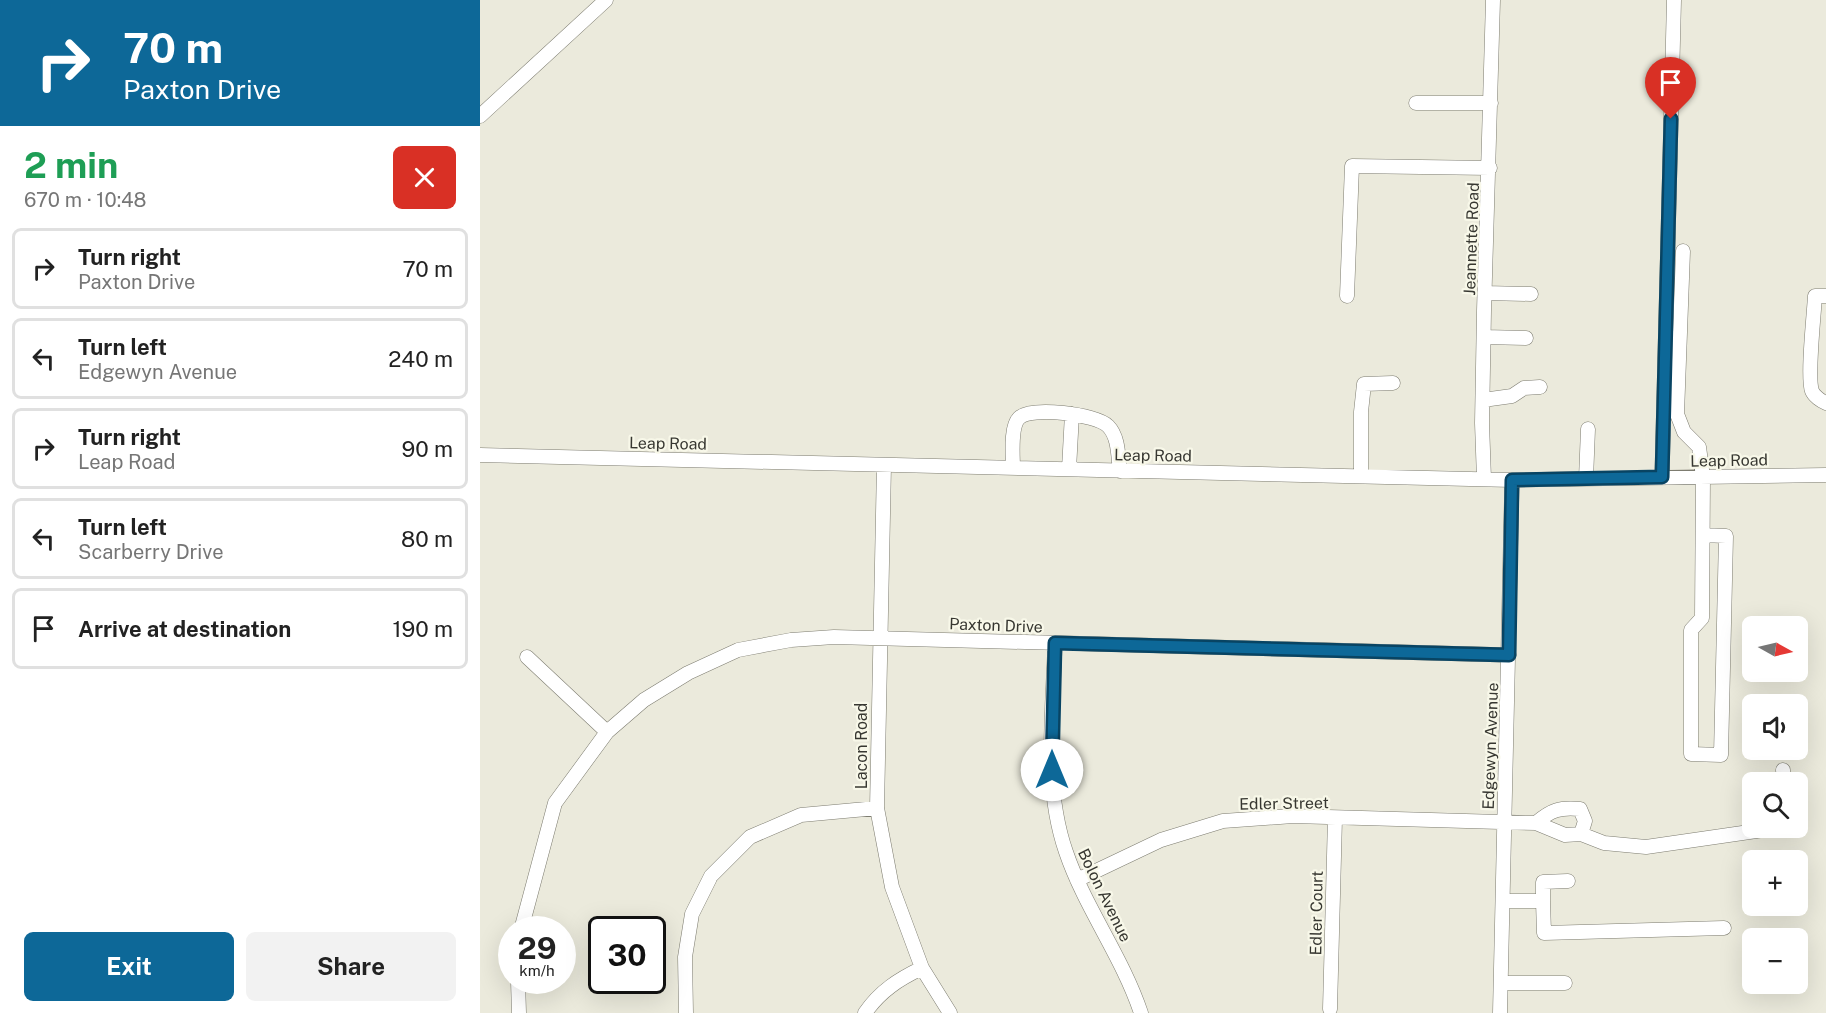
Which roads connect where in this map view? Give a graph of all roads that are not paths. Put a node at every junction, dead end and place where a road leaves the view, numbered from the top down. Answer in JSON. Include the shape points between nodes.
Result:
{"nodes":[{"id":1,"x":606,"y":0,"type":"edge"},
{"id":2,"x":1493,"y":0,"type":"edge"},
{"id":3,"x":1674,"y":0,"type":"edge"},
{"id":4,"x":1416,"y":103,"type":"dead end"},
{"id":5,"x":1491,"y":104,"type":"junction"},
{"id":6,"x":480,"y":116,"type":"edge"},
{"id":7,"x":1490,"y":168,"type":"junction"},
{"id":8,"x":1683,"y":251,"type":"dead end"},
{"id":9,"x":1485,"y":293,"type":"junction"},
{"id":10,"x":1531,"y":294,"type":"dead end"},
{"id":11,"x":1347,"y":296,"type":"dead end"},
{"id":12,"x":1826,"y":296,"type":"edge"},
{"id":13,"x":1484,"y":337,"type":"junction"},
{"id":14,"x":1526,"y":338,"type":"dead end"},
{"id":15,"x":1393,"y":383,"type":"dead end"},
{"id":16,"x":1540,"y":387,"type":"dead end"},
{"id":17,"x":1483,"y":400,"type":"junction"},
{"id":18,"x":1826,"y":403,"type":"edge"},
{"id":19,"x":1072,"y":414,"type":"junction"},
{"id":20,"x":1588,"y":429,"type":"dead end"},
{"id":21,"x":480,"y":455,"type":"edge"},
{"id":22,"x":884,"y":465,"type":"junction"},
{"id":23,"x":1013,"y":468,"type":"junction"},
{"id":24,"x":1069,"y":469,"type":"junction"},
{"id":25,"x":1120,"y":471,"type":"junction"},
{"id":26,"x":1826,"y":475,"type":"edge"},
{"id":27,"x":1361,"y":476,"type":"junction"},
{"id":28,"x":1662,"y":477,"type":"junction"},
{"id":29,"x":1703,"y":477,"type":"junction"},
{"id":30,"x":1484,"y":479,"type":"junction"},
{"id":31,"x":1586,"y":479,"type":"junction"},
{"id":32,"x":1512,"y":480,"type":"junction"},
{"id":33,"x":1703,"y":535,"type":"junction"},
{"id":34,"x":879,"y":638,"type":"junction"},
{"id":35,"x":1055,"y":643,"type":"junction"},
{"id":36,"x":1509,"y":655,"type":"junction"},
{"id":37,"x":527,"y":657,"type":"dead end"},
{"id":38,"x":607,"y":732,"type":"junction"},
{"id":39,"x":877,"y":808,"type":"junction"},
{"id":40,"x":1335,"y":818,"type":"junction"},
{"id":41,"x":1504,"y":822,"type":"junction"},
{"id":42,"x":1536,"y":823,"type":"junction"},
{"id":43,"x":1742,"y":833,"type":"edge"},
{"id":44,"x":1581,"y":834,"type":"junction"},
{"id":45,"x":1077,"y":880,"type":"junction"},
{"id":46,"x":1568,"y":882,"type":"dead end"},
{"id":47,"x":1503,"y":900,"type":"junction"},
{"id":48,"x":1543,"y":902,"type":"junction"},
{"id":49,"x":525,"y":916,"type":"edge"},
{"id":50,"x":1724,"y":928,"type":"dead end"},
{"id":51,"x":922,"y":968,"type":"junction"},
{"id":52,"x":1501,"y":983,"type":"junction"},
{"id":53,"x":1565,"y":983,"type":"dead end"},
{"id":54,"x":518,"y":994,"type":"edge"},
{"id":55,"x":1330,"y":1009,"type":"dead end"},
{"id":56,"x":519,"y":1013,"type":"edge"},
{"id":57,"x":686,"y":1013,"type":"edge"},
{"id":58,"x":865,"y":1013,"type":"edge"},
{"id":59,"x":950,"y":1013,"type":"edge"},
{"id":60,"x":1141,"y":1013,"type":"edge"},
{"id":61,"x":1500,"y":1013,"type":"edge"}],
"edges":[{"from":1,"to":6,"type":"street"},
{"from":2,"to":5,"type":"street","name":"Jeannette Road"},
{"from":3,"to":28,"type":"street"},
{"from":4,"to":5,"type":"street"},
{"from":5,"to":7,"type":"street","name":"Jeannette Road"},
{"from":7,"to":9,"type":"street","name":"Jeannette Road"},
{"from":7,"to":11,"type":"street","via":[[1352,166]]},
{"from":8,"to":29,"type":"street","via":[[1677,414],[1684,432],[1699,447]]},
{"from":9,"to":10,"type":"street"},
{"from":9,"to":13,"type":"street","name":"Jeannette Road"},
{"from":12,"to":18,"type":"street","via":[[1815,296],[1811,373],[1812,391]]},
{"from":13,"to":14,"type":"street"},
{"from":13,"to":17,"type":"street","name":"Jeannette Road"},
{"from":15,"to":27,"type":"street","via":[[1364,384]]},
{"from":16,"to":17,"type":"street"},
{"from":17,"to":30,"type":"street","name":"Jeannette Road"},
{"from":19,"to":23,"type":"street","via":[[1032,412],[1020,416],[1015,424]]},
{"from":19,"to":24,"type":"street"},
{"from":19,"to":25,"type":"street","via":[[1097,419],[1109,427],[1117,444]]},
{"from":20,"to":31,"type":"street"},
{"from":21,"to":22,"type":"street","name":"Leap Road"},
{"from":22,"to":23,"type":"street","name":"Leap Road"},
{"from":22,"to":34,"type":"street","name":"Lacon Road"},
{"from":23,"to":24,"type":"street","name":"Leap Road"},
{"from":24,"to":25,"type":"street","name":"Leap Road"},
{"from":25,"to":27,"type":"street","name":"Leap Road"},
{"from":26,"to":29,"type":"street","name":"Leap Road"},
{"from":27,"to":30,"type":"street","name":"Leap Road"},
{"from":28,"to":29,"type":"street","name":"Leap Road"},
{"from":28,"to":31,"type":"street","name":"Leap Road"},
{"from":29,"to":33,"type":"street"},
{"from":30,"to":32,"type":"street","name":"Leap Road"},
{"from":31,"to":32,"type":"street","name":"Leap Road"},
{"from":32,"to":36,"type":"street","name":"Edgewyn Avenue"},
{"from":33,"to":33,"type":"street","via":[[1702,618],[1691,630],[1691,754],[1721,755],[1726,536]]},
{"from":34,"to":35,"type":"street","name":"Paxton Drive"},
{"from":34,"to":38,"type":"street","name":"Paxton Drive","via":[[790,640],[738,650],[688,673],[644,700]]},
{"from":34,"to":39,"type":"street","name":"Lacon Road"},
{"from":35,"to":36,"type":"street","name":"Paxton Drive"},
{"from":35,"to":45,"type":"street","name":"Bolon Avenue","via":[[1052,792],[1056,821]]},
{"from":36,"to":41,"type":"street","name":"Edgewyn Avenue"},
{"from":37,"to":38,"type":"street"},
{"from":38,"to":49,"type":"street","name":"Paxton Drive","via":[[555,803]]},
{"from":39,"to":51,"type":"street","name":"Lacon Road","via":[[892,888]]},
{"from":39,"to":57,"type":"street","via":[[801,815],[750,837],[711,876],[692,914],[685,957]]},
{"from":40,"to":41,"type":"street","name":"Edler Street"},
{"from":40,"to":45,"type":"street","name":"Edler Street","via":[[1293,816],[1223,821],[1161,840]]},
{"from":40,"to":55,"type":"street","name":"Edler Court"},
{"from":41,"to":42,"type":"street","name":"Edler Street"},
{"from":41,"to":47,"type":"street","name":"Edgewyn Avenue"},
{"from":42,"to":44,"type":"street","via":[[1565,834]]},
{"from":42,"to":44,"type":"street","via":[[1549,813],[1580,809],[1585,821]]},
{"from":43,"to":44,"type":"street","via":[[1646,847],[1604,843]]},
{"from":45,"to":60,"type":"street","name":"Bolon Avenue","via":[[1122,965]]},
{"from":46,"to":48,"type":"street","via":[[1543,882]]},
{"from":47,"to":48,"type":"street"},
{"from":47,"to":52,"type":"street","name":"Edgewyn Avenue"},
{"from":48,"to":50,"type":"street","via":[[1544,933]]},
{"from":51,"to":58,"type":"street","via":[[886,988]]},
{"from":51,"to":59,"type":"street","name":"Lacon Road"},
{"from":52,"to":53,"type":"street"},
{"from":52,"to":61,"type":"street","name":"Edgewyn Avenue"},
{"from":54,"to":56,"type":"street"}]}
